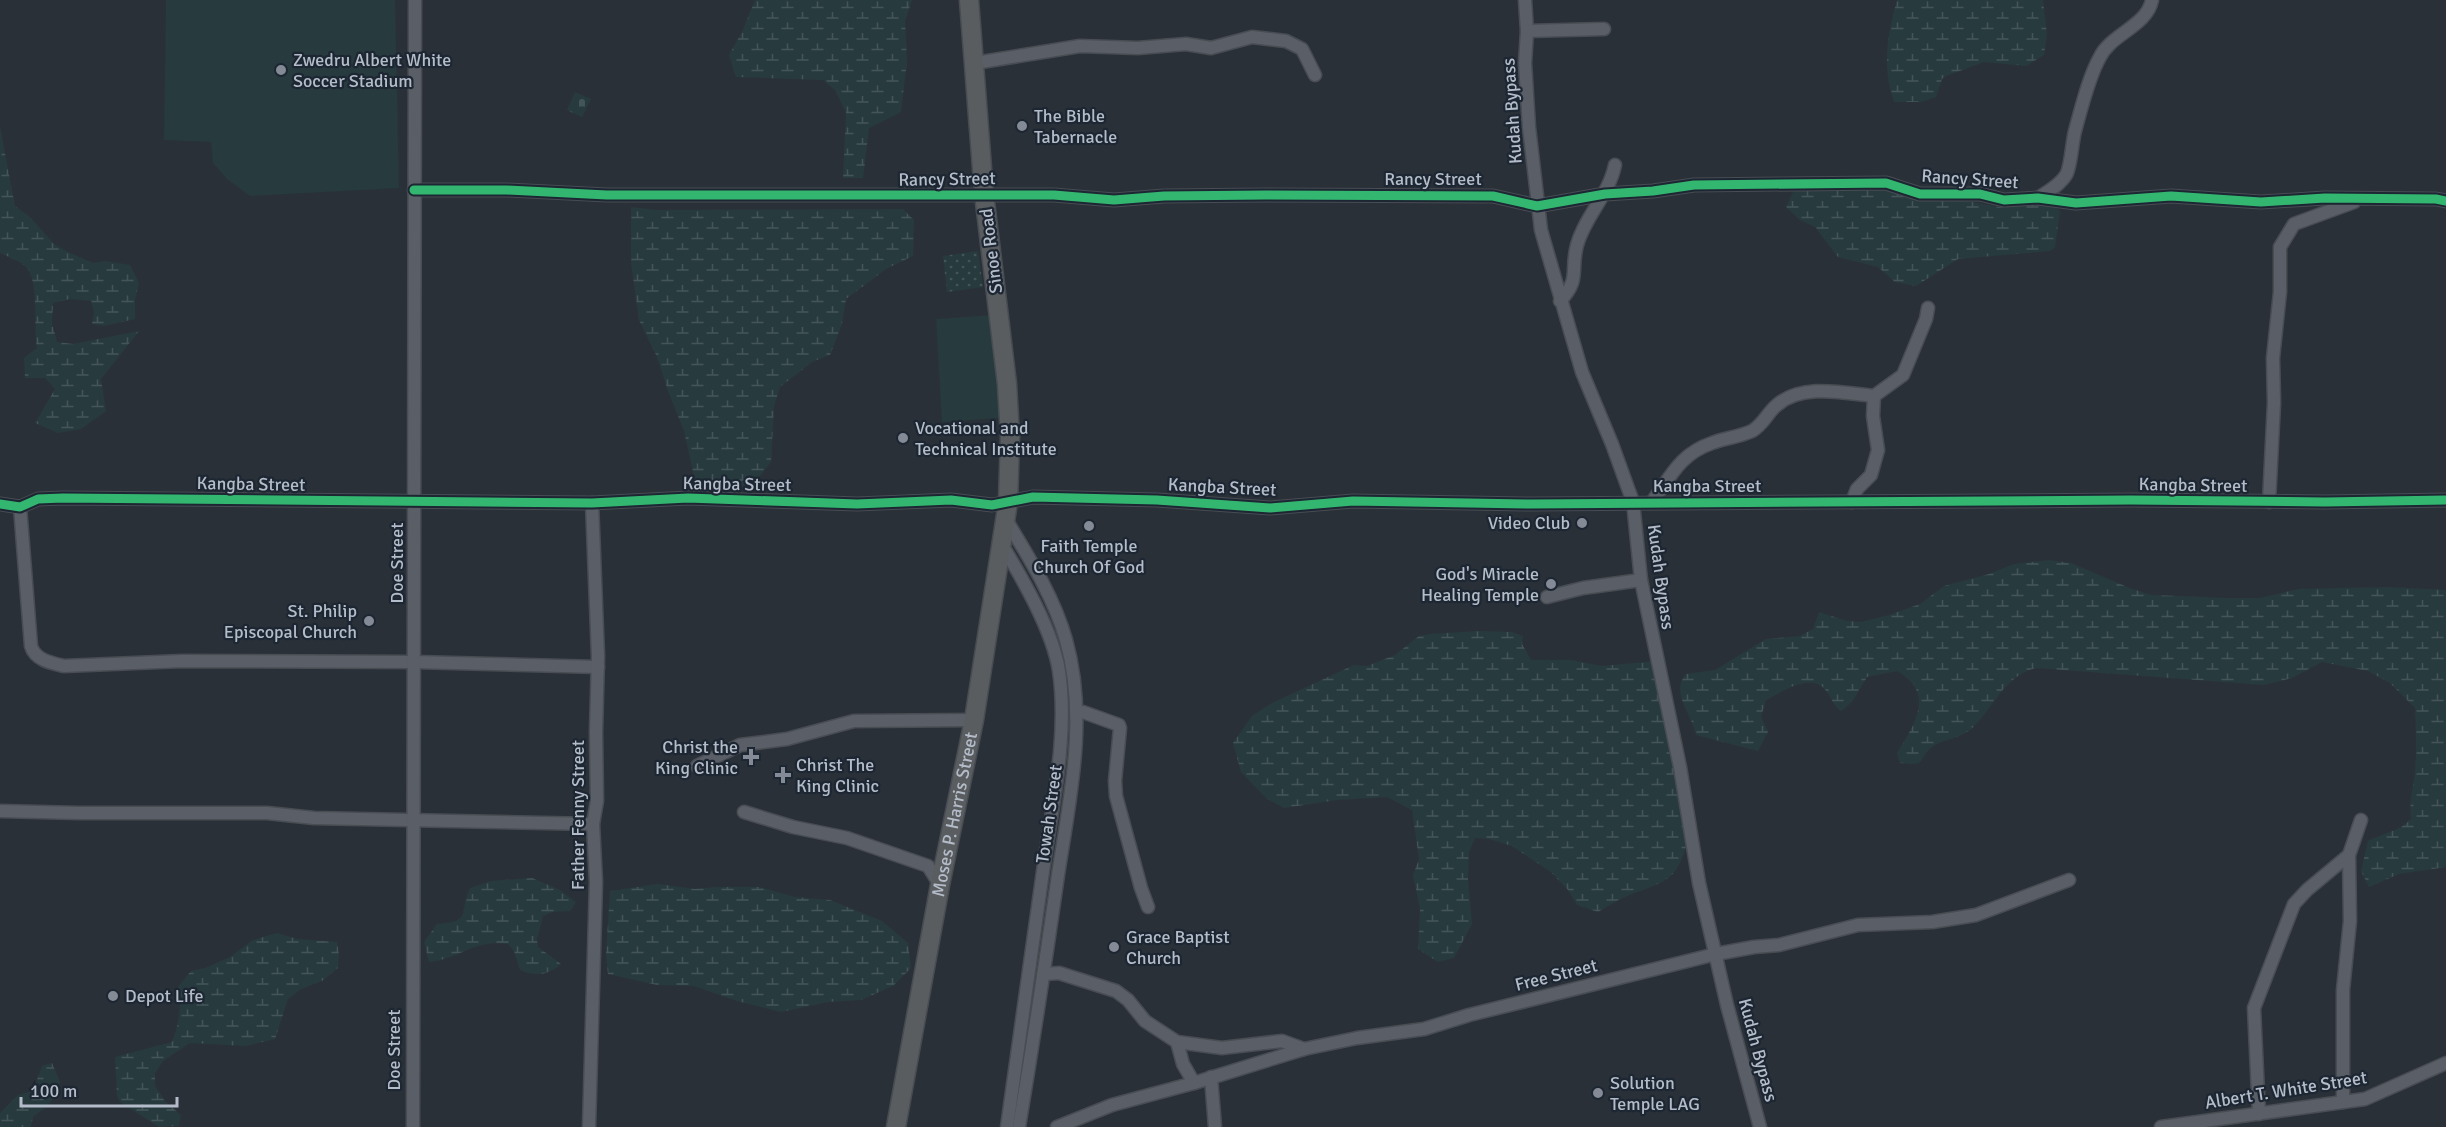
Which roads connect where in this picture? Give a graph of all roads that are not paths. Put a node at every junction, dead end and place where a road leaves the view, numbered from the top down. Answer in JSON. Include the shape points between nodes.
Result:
{"nodes":[{"id":1,"x":415,"y":0,"type":"edge"},
{"id":2,"x":969,"y":0,"type":"edge"},
{"id":3,"x":1525,"y":0,"type":"edge"},
{"id":4,"x":2151,"y":0,"type":"edge"},
{"id":5,"x":1604,"y":29,"type":"dead end"},
{"id":6,"x":1527,"y":31,"type":"junction"},
{"id":7,"x":975,"y":63,"type":"junction"},
{"id":8,"x":1315,"y":75,"type":"dead end"},
{"id":9,"x":1615,"y":165,"type":"dead end"},
{"id":10,"x":414,"y":190,"type":"junction"},
{"id":11,"x":984,"y":194,"type":"junction"},
{"id":12,"x":1605,"y":194,"type":"junction"},
{"id":13,"x":2038,"y":198,"type":"junction"},
{"id":14,"x":2362,"y":200,"type":"junction"},
{"id":15,"x":2446,"y":201,"type":"edge"},
{"id":16,"x":1537,"y":206,"type":"junction"},
{"id":17,"x":1560,"y":301,"type":"junction"},
{"id":18,"x":1928,"y":308,"type":"dead end"},
{"id":19,"x":1874,"y":396,"type":"junction"},
{"id":20,"x":2446,"y":500,"type":"edge"},
{"id":21,"x":415,"y":501,"type":"junction"},
{"id":22,"x":1633,"y":502,"type":"junction"},
{"id":23,"x":1652,"y":502,"type":"junction"},
{"id":24,"x":1852,"y":502,"type":"junction"},
{"id":25,"x":2269,"y":502,"type":"junction"},
{"id":26,"x":592,"y":503,"type":"junction"},
{"id":27,"x":0,"y":504,"type":"edge"},
{"id":28,"x":20,"y":507,"type":"junction"},
{"id":29,"x":1006,"y":510,"type":"junction"},
{"id":30,"x":1001,"y":543,"type":"junction"},
{"id":31,"x":1641,"y":580,"type":"junction"},
{"id":32,"x":1547,"y":597,"type":"dead end"},
{"id":33,"x":415,"y":662,"type":"junction"},
{"id":34,"x":598,"y":667,"type":"junction"},
{"id":35,"x":1083,"y":712,"type":"dead end"},
{"id":36,"x":974,"y":720,"type":"junction"},
{"id":37,"x":698,"y":766,"type":"dead end"},
{"id":38,"x":0,"y":811,"type":"edge"},
{"id":39,"x":744,"y":812,"type":"dead end"},
{"id":40,"x":414,"y":819,"type":"junction"},
{"id":41,"x":2361,"y":820,"type":"dead end"},
{"id":42,"x":592,"y":824,"type":"junction"},
{"id":43,"x":2349,"y":855,"type":"junction"},
{"id":44,"x":2069,"y":880,"type":"dead end"},
{"id":45,"x":940,"y":885,"type":"junction"},
{"id":46,"x":1148,"y":908,"type":"dead end"},
{"id":47,"x":1716,"y":954,"type":"junction"},
{"id":48,"x":1045,"y":974,"type":"junction"},
{"id":49,"x":1178,"y":1042,"type":"junction"},
{"id":50,"x":1304,"y":1049,"type":"junction"},
{"id":51,"x":2446,"y":1063,"type":"edge"},
{"id":52,"x":1211,"y":1077,"type":"junction"},
{"id":53,"x":1194,"y":1083,"type":"junction"},
{"id":54,"x":2343,"y":1102,"type":"junction"},
{"id":55,"x":2259,"y":1114,"type":"junction"},
{"id":56,"x":413,"y":1127,"type":"edge"},
{"id":57,"x":589,"y":1127,"type":"edge"},
{"id":58,"x":896,"y":1127,"type":"edge"},
{"id":59,"x":1006,"y":1127,"type":"edge"},
{"id":60,"x":1018,"y":1127,"type":"edge"},
{"id":61,"x":1057,"y":1127,"type":"edge"},
{"id":62,"x":1215,"y":1127,"type":"edge"},
{"id":63,"x":1760,"y":1127,"type":"edge"},
{"id":64,"x":2161,"y":1127,"type":"edge"}],
"edges":[{"from":1,"to":10,"type":"street","name":"Doe Street"},
{"from":2,"to":7,"type":"highway","name":"Sinoe Road"},
{"from":3,"to":6,"type":"street","name":"Kudah Bypass"},
{"from":4,"to":13,"type":"street","via":[[2146,12],[2101,54],[2075,130],[2070,166],[2066,175]]},
{"from":5,"to":6,"type":"street"},
{"from":6,"to":16,"type":"street","name":"Kudah Bypass","via":[[1525,63]]},
{"from":7,"to":8,"type":"street","via":[[1080,46],[1138,48],[1186,44],[1211,48],[1252,37],[1286,41],[1302,50]]},
{"from":7,"to":11,"type":"highway","name":"Sinoe Road"},
{"from":9,"to":12,"type":"street"},
{"from":10,"to":11,"type":"street","name":"Rancy Street","via":[[607,195]]},
{"from":10,"to":21,"type":"street","name":"Doe Street"},
{"from":11,"to":16,"type":"street","name":"Rancy Street","via":[[1114,200],[1164,196],[1493,196]]},
{"from":11,"to":29,"type":"highway","name":"Sinoe Road","via":[[1007,384],[1010,437]]},
{"from":12,"to":13,"type":"street","name":"Rancy Street","via":[[1694,185],[1886,183],[1920,194],[1980,194],[2004,200]]},
{"from":12,"to":16,"type":"street","name":"Rancy Street"},
{"from":12,"to":17,"type":"street","via":[[1581,235],[1575,254],[1574,284]]},
{"from":13,"to":14,"type":"street","name":"Rancy Street","via":[[2076,203],[2171,195],[2260,202]]},
{"from":14,"to":15,"type":"street","name":"Rancy Street"},
{"from":14,"to":25,"type":"street","via":[[2294,224],[2280,247],[2280,292],[2272,358]]},
{"from":16,"to":17,"type":"street","name":"Kudah Bypass"},
{"from":17,"to":22,"type":"street","name":"Kudah Bypass","via":[[1582,372]]},
{"from":18,"to":19,"type":"street","via":[[1903,375]]},
{"from":19,"to":23,"type":"street","via":[[1794,394],[1776,405],[1753,430],[1711,443],[1683,459]]},
{"from":19,"to":24,"type":"street","via":[[1878,450],[1871,475],[1857,489]]},
{"from":20,"to":25,"type":"street","name":"Kangba Street"},
{"from":21,"to":26,"type":"street","name":"Kangba Street"},
{"from":21,"to":28,"type":"street","name":"Kangba Street","via":[[63,498],[38,499]]},
{"from":21,"to":33,"type":"street","name":"Doe Street"},
{"from":22,"to":23,"type":"street","name":"Kangba Street"},
{"from":22,"to":29,"type":"street","name":"Kangba Street","via":[[1353,501],[1270,507],[1033,497]]},
{"from":22,"to":31,"type":"street","name":"Kudah Bypass"},
{"from":23,"to":24,"type":"street","name":"Kangba Street"},
{"from":24,"to":25,"type":"street","name":"Kangba Street"},
{"from":26,"to":29,"type":"street","name":"Kangba Street","via":[[688,498],[857,504],[951,500]]},
{"from":26,"to":34,"type":"street","name":"Father Fenny Street"},
{"from":27,"to":28,"type":"street","name":"Kangba Street"},
{"from":28,"to":33,"type":"street","via":[[31,646],[34,654],[50,663],[64,666],[182,661]]},
{"from":29,"to":30,"type":"highway","name":"Moses P. Harris Street"},
{"from":29,"to":48,"type":"street","name":"Towah Street","via":[[1066,640],[1076,694],[1075,758]]},
{"from":30,"to":36,"type":"highway","name":"Moses P. Harris Street"},
{"from":30,"to":59,"type":"street","name":"Towah Street","via":[[1051,642],[1061,696],[1058,770]]},
{"from":31,"to":32,"type":"street"},
{"from":31,"to":47,"type":"street","name":"Kudah Bypass"},
{"from":33,"to":34,"type":"street"},
{"from":33,"to":40,"type":"street","name":"Doe Street"},
{"from":34,"to":42,"type":"street","name":"Father Fenny Street","via":[[597,801]]},
{"from":35,"to":46,"type":"street","via":[[1119,724],[1116,796]]},
{"from":36,"to":37,"type":"street","via":[[854,721],[787,739],[741,745]]},
{"from":36,"to":45,"type":"highway","name":"Moses P. Harris Street"},
{"from":38,"to":40,"type":"street","via":[[267,813],[314,818]]},
{"from":39,"to":45,"type":"street","via":[[847,838],[928,866]]},
{"from":40,"to":42,"type":"street"},
{"from":40,"to":56,"type":"street","name":"Doe Street"},
{"from":41,"to":43,"type":"street"},
{"from":42,"to":57,"type":"street","name":"Father Fenny Street","via":[[596,882]]},
{"from":43,"to":54,"type":"street"},
{"from":43,"to":55,"type":"street","via":[[2294,904],[2254,1008]]},
{"from":44,"to":47,"type":"street","name":"Free Street","via":[[1976,915],[1932,922],[1857,925],[1779,945]]},
{"from":45,"to":58,"type":"highway","name":"Moses P. Harris Street"},
{"from":47,"to":50,"type":"street","name":"Free Street","via":[[1424,1029]]},
{"from":47,"to":63,"type":"street","name":"Kudah Bypass"},
{"from":48,"to":49,"type":"street","via":[[1059,973],[1116,991],[1145,1021]]},
{"from":48,"to":60,"type":"street","name":"Towah Street"},
{"from":49,"to":50,"type":"street","via":[[1222,1048],[1282,1041]]},
{"from":49,"to":53,"type":"street","via":[[1183,1064]]},
{"from":50,"to":52,"type":"street","name":"Free Street"},
{"from":51,"to":54,"type":"street","name":"Albert T. White Street","via":[[2365,1099]]},
{"from":52,"to":53,"type":"street","name":"Free Street"},
{"from":52,"to":62,"type":"street"},
{"from":53,"to":61,"type":"street","name":"Free Street","via":[[1112,1105]]},
{"from":54,"to":55,"type":"street","name":"Albert T. White Street"},
{"from":55,"to":64,"type":"street","name":"Albert T. White Street"}]}
